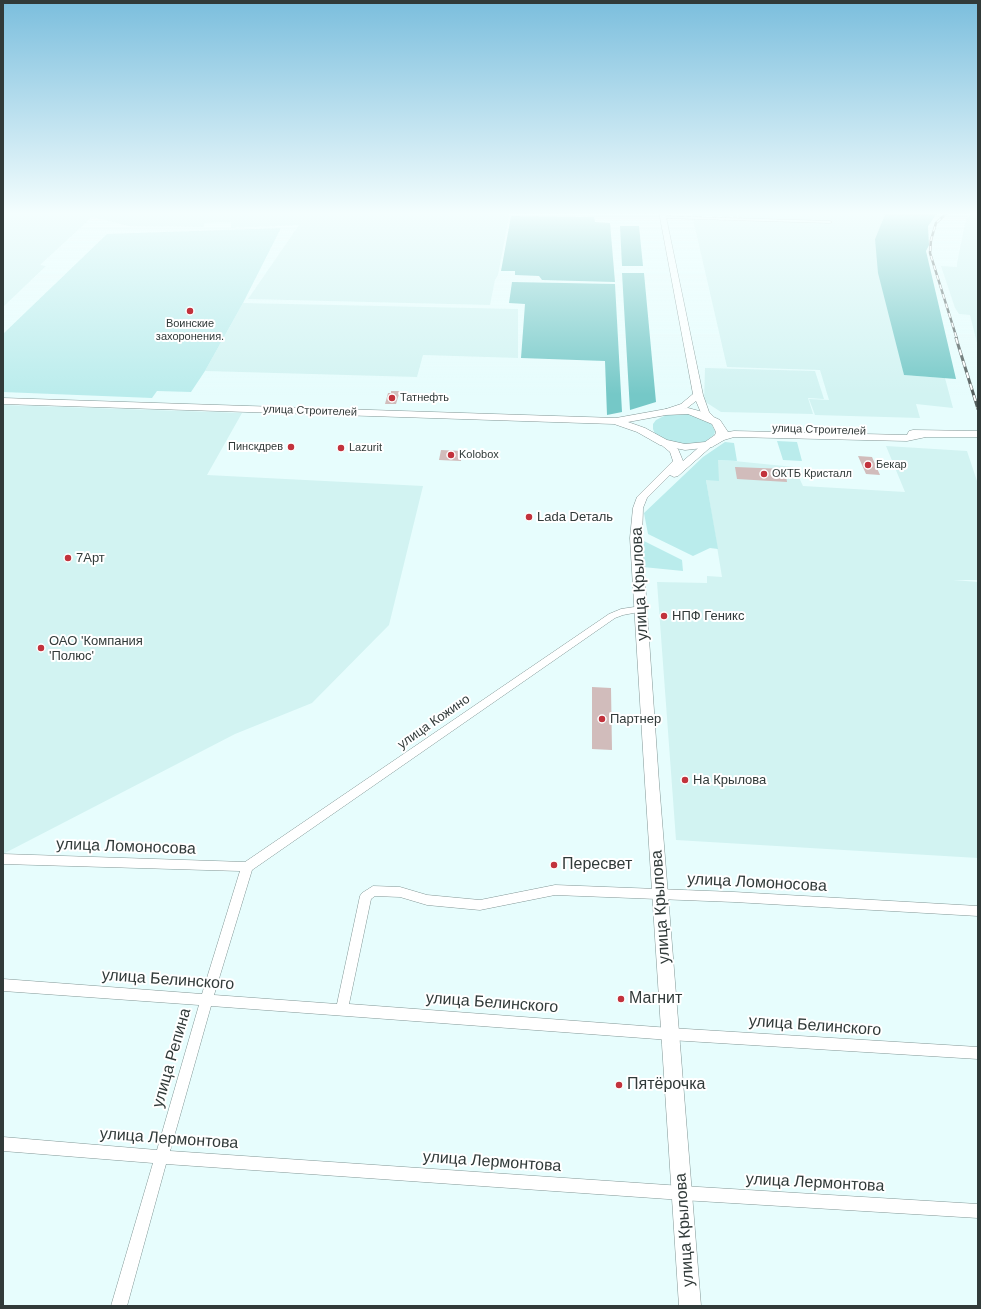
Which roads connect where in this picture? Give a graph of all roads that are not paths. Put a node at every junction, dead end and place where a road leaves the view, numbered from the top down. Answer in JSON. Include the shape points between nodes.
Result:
{"nodes":[{"id":1,"x":674,"y":273,"type":"edge"},
{"id":2,"x":698,"y":395,"type":"junction"},
{"id":3,"x":3,"y":401,"type":"edge"},
{"id":4,"x":663,"y":413,"type":"junction"},
{"id":5,"x":712,"y":420,"type":"junction"},
{"id":6,"x":616,"y":422,"type":"junction"},
{"id":7,"x":923,"y":434,"type":"junction"},
{"id":8,"x":978,"y":434,"type":"edge"},
{"id":9,"x":654,"y":436,"type":"junction"},
{"id":10,"x":720,"y":437,"type":"junction"},
{"id":11,"x":664,"y":443,"type":"junction"},
{"id":12,"x":708,"y":445,"type":"junction"},
{"id":13,"x":638,"y":508,"type":"junction"},
{"id":14,"x":641,"y":609,"type":"junction"},
{"id":15,"x":3,"y":859,"type":"edge"},
{"id":16,"x":247,"y":867,"type":"junction"},
{"id":17,"x":660,"y":894,"type":"junction"},
{"id":18,"x":978,"y":911,"type":"edge"},
{"id":19,"x":3,"y":985,"type":"edge"},
{"id":20,"x":206,"y":1001,"type":"junction"},
{"id":21,"x":342,"y":1009,"type":"junction"},
{"id":22,"x":670,"y":1034,"type":"junction"},
{"id":23,"x":978,"y":1053,"type":"edge"},
{"id":24,"x":3,"y":1144,"type":"edge"},
{"id":25,"x":161,"y":1157,"type":"junction"},
{"id":26,"x":682,"y":1193,"type":"junction"},
{"id":27,"x":978,"y":1211,"type":"edge"},
{"id":28,"x":119,"y":1306,"type":"edge"},
{"id":29,"x":690,"y":1306,"type":"edge"}],
"edges":[{"from":1,"to":2,"type":"main road"},
{"from":2,"to":4,"type":"main road","via":[[684,406]]},
{"from":2,"to":5,"type":"main road","via":[[705,413]]},
{"from":3,"to":6,"type":"main road","name":"улица Строителей"},
{"from":4,"to":5,"type":"main road","name":"улица Строителей","via":[[688,411]]},
{"from":4,"to":6,"type":"main road","name":"улица Строителей"},
{"from":4,"to":9,"type":"main road","via":[[654,418],[649,426]]},
{"from":5,"to":7,"type":"main road","name":"улица Строителей","via":[[730,426],[744,427]]},
{"from":5,"to":10,"type":"main road","via":[[720,427]]},
{"from":6,"to":9,"type":"main road","name":"улица Строителей"},
{"from":7,"to":8,"type":"main road","name":"улица Строителей"},
{"from":7,"to":10,"type":"main road","name":"улица Строителей","via":[[907,438],[750,434]]},
{"from":9,"to":11,"type":"main road","name":"улица Строителей"},
{"from":10,"to":12,"type":"main road","name":"улица Строителей"},
{"from":11,"to":12,"type":"main road","name":"улица Строителей","via":[[685,448]]},
{"from":11,"to":13,"type":"main road","name":"улица Крылова","via":[[674,451],[678,461],[648,490]]},
{"from":12,"to":13,"type":"main road","name":"улица Крылова"},
{"from":13,"to":14,"type":"main road","name":"улица Крылова","via":[[636,538]]},
{"from":14,"to":16,"type":"street","name":"улица Кожино","via":[[612,616]]},
{"from":14,"to":17,"type":"main road","name":"улица Крылова"},
{"from":15,"to":16,"type":"street","name":"улица Ломоносова"},
{"from":16,"to":20,"type":"street","name":"улица Репина"},
{"from":17,"to":18,"type":"street","name":"улица Ломоносова"},
{"from":17,"to":21,"type":"street","name":"улица Ломоносова","via":[[555,890],[480,905],[427,900],[400,892],[373,891],[366,896]]},
{"from":17,"to":22,"type":"main road","name":"улица Крылова"},
{"from":19,"to":20,"type":"street","name":"улица Белинского"},
{"from":20,"to":21,"type":"street","name":"улица Белинского"},
{"from":20,"to":25,"type":"street","name":"улица Репина"},
{"from":21,"to":22,"type":"street","name":"улица Белинского"},
{"from":22,"to":23,"type":"street","name":"улица Белинского"},
{"from":22,"to":26,"type":"main road","name":"улица Крылова"},
{"from":24,"to":25,"type":"street","name":"улица Лермонтова"},
{"from":25,"to":26,"type":"street","name":"улица Лермонтова"},
{"from":25,"to":28,"type":"street","name":"улица Репина"},
{"from":26,"to":27,"type":"street","name":"улица Лермонтова"},
{"from":26,"to":29,"type":"main road","name":"улица Крылова"}]}
